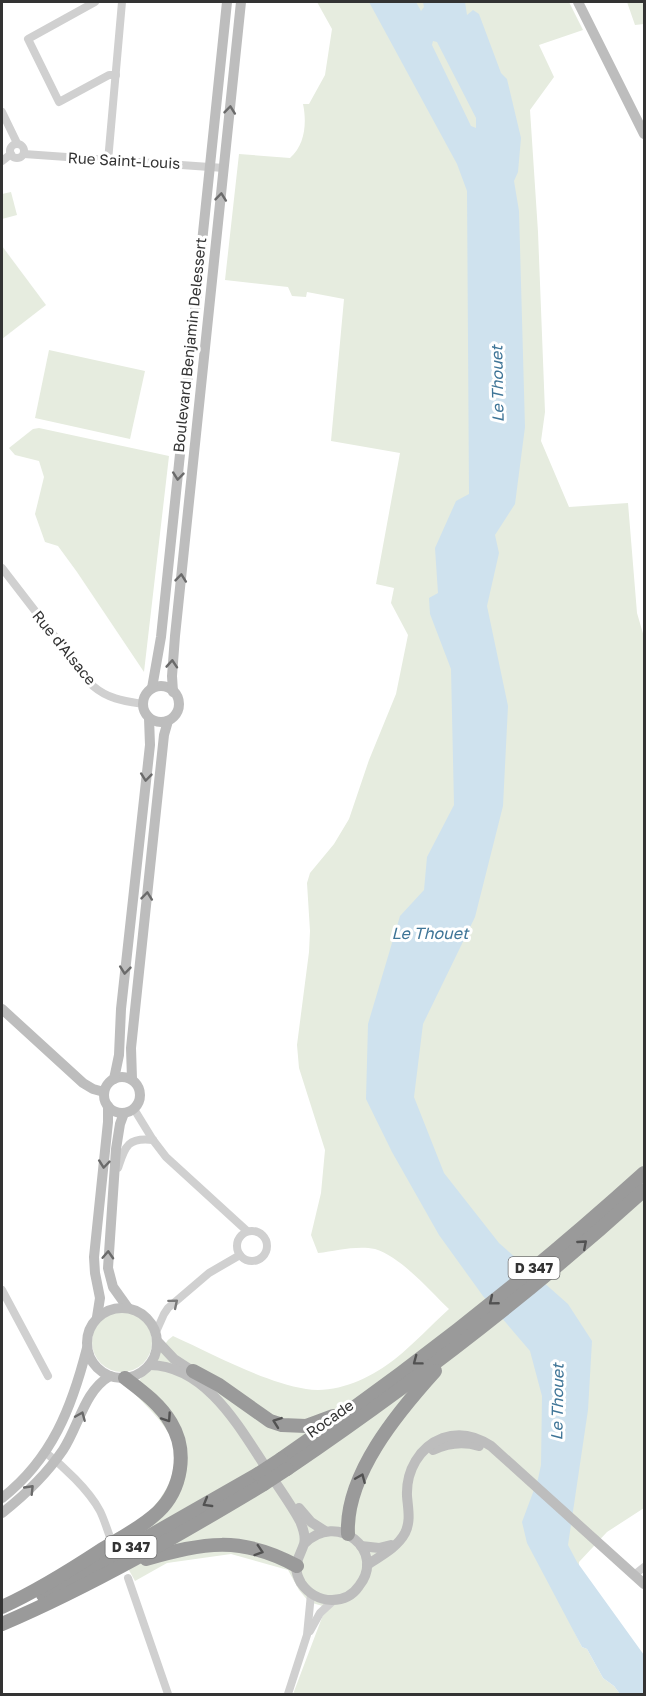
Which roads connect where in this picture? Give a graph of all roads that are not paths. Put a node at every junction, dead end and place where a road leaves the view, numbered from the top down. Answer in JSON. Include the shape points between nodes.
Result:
{"nodes":[{"id":1,"x":95,"y":2,"type":"edge"},
{"id":2,"x":122,"y":2,"type":"edge"},
{"id":3,"x":227,"y":2,"type":"edge"},
{"id":4,"x":242,"y":2,"type":"edge"},
{"id":5,"x":578,"y":2,"type":"edge"},
{"id":6,"x":116,"y":75,"type":"junction"},
{"id":7,"x":2,"y":112,"type":"edge"},
{"id":8,"x":645,"y":135,"type":"edge"},
{"id":9,"x":18,"y":143,"type":"junction"},
{"id":10,"x":11,"y":154,"type":"junction"},
{"id":11,"x":24,"y":154,"type":"junction"},
{"id":12,"x":2,"y":161,"type":"edge"},
{"id":13,"x":108,"y":161,"type":"junction"},
{"id":14,"x":210,"y":167,"type":"junction"},
{"id":15,"x":224,"y":168,"type":"junction"},
{"id":16,"x":2,"y":568,"type":"edge"},
{"id":17,"x":152,"y":688,"type":"junction"},
{"id":18,"x":173,"y":692,"type":"junction"},
{"id":19,"x":142,"y":704,"type":"junction"},
{"id":20,"x":149,"y":718,"type":"junction"},
{"id":21,"x":168,"y":721,"type":"junction"},
{"id":22,"x":2,"y":1009,"type":"edge"},
{"id":23,"x":114,"y":1079,"type":"junction"},
{"id":24,"x":132,"y":1079,"type":"junction"},
{"id":25,"x":104,"y":1092,"type":"junction"},
{"id":26,"x":108,"y":1106,"type":"junction"},
{"id":27,"x":129,"y":1111,"type":"junction"},
{"id":28,"x":153,"y":1140,"type":"junction"},
{"id":29,"x":645,"y":1173,"type":"edge"},
{"id":30,"x":113,"y":1183,"type":"junction"},
{"id":31,"x":645,"y":1190,"type":"edge"},
{"id":32,"x":607,"y":1215,"type":"junction"},
{"id":33,"x":247,"y":1231,"type":"junction"},
{"id":34,"x":240,"y":1255,"type":"junction"},
{"id":35,"x":2,"y":1290,"type":"edge"},
{"id":36,"x":128,"y":1308,"type":"junction"},
{"id":37,"x":97,"y":1317,"type":"junction"},
{"id":38,"x":468,"y":1330,"type":"junction"},
{"id":39,"x":157,"y":1337,"type":"junction"},
{"id":40,"x":459,"y":1345,"type":"junction"},
{"id":41,"x":87,"y":1347,"type":"junction"},
{"id":42,"x":150,"y":1365,"type":"junction"},
{"id":43,"x":193,"y":1371,"type":"junction"},
{"id":44,"x":48,"y":1376,"type":"dead end"},
{"id":45,"x":110,"y":1376,"type":"junction"},
{"id":46,"x":126,"y":1378,"type":"junction"},
{"id":47,"x":352,"y":1410,"type":"junction"},
{"id":48,"x":45,"y":1452,"type":"junction"},
{"id":49,"x":55,"y":1460,"type":"junction"},
{"id":50,"x":284,"y":1464,"type":"junction"},
{"id":51,"x":261,"y":1479,"type":"junction"},
{"id":52,"x":2,"y":1498,"type":"edge"},
{"id":53,"x":2,"y":1514,"type":"edge"},
{"id":54,"x":325,"y":1531,"type":"junction"},
{"id":55,"x":348,"y":1534,"type":"junction"},
{"id":56,"x":110,"y":1537,"type":"dead end"},
{"id":57,"x":397,"y":1543,"type":"junction"},
{"id":58,"x":304,"y":1544,"type":"junction"},
{"id":59,"x":361,"y":1546,"type":"junction"},
{"id":60,"x":367,"y":1565,"type":"junction"},
{"id":61,"x":297,"y":1566,"type":"junction"},
{"id":62,"x":645,"y":1567,"type":"edge"},
{"id":63,"x":126,"y":1572,"type":"junction"},
{"id":64,"x":634,"y":1575,"type":"junction"},
{"id":65,"x":645,"y":1584,"type":"edge"},
{"id":66,"x":311,"y":1593,"type":"junction"},
{"id":67,"x":334,"y":1600,"type":"junction"},
{"id":68,"x":2,"y":1607,"type":"edge"},
{"id":69,"x":2,"y":1614,"type":"edge"},
{"id":70,"x":2,"y":1624,"type":"edge"},
{"id":71,"x":308,"y":1635,"type":"junction"},
{"id":72,"x":168,"y":1695,"type":"edge"},
{"id":73,"x":288,"y":1695,"type":"edge"}],
"edges":[{"from":1,"to":6,"type":"street","via":[[28,39],[59,102]]},
{"from":2,"to":6,"type":"street"},
{"from":3,"to":14,"type":"main road","name":"Boulevard Benjamin Delessert"},
{"from":15,"to":4,"type":"main road","name":"Boulevard Benjamin Delessert","one_way":true},
{"from":5,"to":8,"type":"main road"},
{"from":6,"to":13,"type":"street"},
{"from":7,"to":9,"type":"street"},
{"from":9,"to":10,"type":"street","via":[[11,148]]},
{"from":9,"to":11,"type":"street"},
{"from":10,"to":11,"type":"street","via":[[18,158]]},
{"from":10,"to":12,"type":"street"},
{"from":11,"to":13,"type":"street","name":"Rue Saint-Louis"},
{"from":13,"to":14,"type":"street","name":"Rue Saint-Louis"},
{"from":14,"to":15,"type":"street","name":"Rue Saint-Louis"},
{"from":14,"to":17,"type":"main road","name":"Boulevard Benjamin Delessert","one_way":true,"via":[[161,637]]},
{"from":18,"to":15,"type":"main road","name":"Boulevard Benjamin Delessert","one_way":true,"via":[[174,646]]},
{"from":16,"to":19,"type":"street","name":"Rue d'Alsace","via":[[93,686],[118,700]]},
{"from":17,"to":18,"type":"main road","via":[[163,687]]},
{"from":17,"to":19,"type":"main road"},
{"from":18,"to":21,"type":"main road","via":[[178,708]]},
{"from":19,"to":20,"type":"main road"},
{"from":20,"to":21,"type":"main road"},
{"from":20,"to":23,"type":"main road","one_way":true,"via":[[150,745]]},
{"from":24,"to":21,"type":"main road","one_way":true,"via":[[131,1048]]},
{"from":22,"to":25,"type":"main road","via":[[83,1083]]},
{"from":23,"to":24,"type":"main road"},
{"from":23,"to":25,"type":"main road"},
{"from":24,"to":27,"type":"main road","via":[[141,1094]]},
{"from":25,"to":26,"type":"main road"},
{"from":26,"to":27,"type":"main road","via":[[115,1112]]},
{"from":26,"to":37,"type":"main road","one_way":true,"via":[[94,1265],[100,1298]]},
{"from":27,"to":28,"type":"street"},
{"from":27,"to":30,"type":"main road","via":[[118,1134]]},
{"from":28,"to":30,"type":"street","via":[[138,1139],[129,1144]]},
{"from":28,"to":33,"type":"street","via":[[166,1157]]},
{"from":29,"to":32,"type":"highway","number":"D 347"},
{"from":36,"to":30,"type":"main road","one_way":true,"via":[[108,1276]]},
{"from":31,"to":32,"type":"highway","name":"Rocade","number":"D 347"},
{"from":32,"to":38,"type":"highway","name":"Rocade","number":"D 347"},
{"from":33,"to":34,"type":"street","via":[[238,1240]]},
{"from":33,"to":34,"type":"street","via":[[264,1236],[266,1252],[253,1261]]},
{"from":39,"to":34,"type":"street","one_way":true,"via":[[165,1312]]},
{"from":35,"to":44,"type":"street"},
{"from":36,"to":37,"type":"main road","via":[[117,1307]]},
{"from":36,"to":39,"type":"main road","via":[[146,1316]]},
{"from":37,"to":41,"type":"main road","via":[[88,1331]]},
{"from":38,"to":40,"type":"highway","name":"Rocade","number":"D 347"},
{"from":38,"to":47,"type":"highway","number":"D 347","one_way":true},
{"from":39,"to":42,"type":"main road","via":[[156,1354]]},
{"from":39,"to":43,"type":"main road","via":[[174,1359]]},
{"from":40,"to":50,"type":"highway","name":"Rocade","number":"D 347","via":[[384,1401]]},
{"from":55,"to":40,"type":"highway","one_way":true,"via":[[351,1505],[378,1444],[409,1399]]},
{"from":41,"to":45,"type":"main road","via":[[92,1362]]},
{"from":41,"to":48,"type":"main road","via":[[70,1408]]},
{"from":42,"to":46,"type":"main road"},
{"from":42,"to":58,"type":"main road","via":[[183,1374],[220,1403],[295,1513],[303,1528]]},
{"from":47,"to":43,"type":"highway","one_way":true,"via":[[306,1426],[282,1425]]},
{"from":43,"to":54,"type":"main road","via":[[235,1412],[306,1518]]},
{"from":45,"to":46,"type":"main road"},
{"from":49,"to":45,"type":"main road","one_way":true,"via":[[72,1435],[90,1394]]},
{"from":46,"to":68,"type":"highway","one_way":true,"via":[[164,1412],[177,1435],[180,1471],[172,1494],[141,1526]]},
{"from":47,"to":50,"type":"highway","number":"D 347"},
{"from":48,"to":49,"type":"street"},
{"from":48,"to":52,"type":"main road"},
{"from":53,"to":49,"type":"main road","one_way":true},
{"from":49,"to":56,"type":"street","via":[[92,1499]]},
{"from":50,"to":51,"type":"highway","name":"Rocade","number":"D 347","bridge":true},
{"from":51,"to":63,"type":"highway","name":"Rocade","number":"D 347"},
{"from":51,"to":69,"type":"highway","number":"D 347","one_way":true},
{"from":54,"to":55,"type":"main road"},
{"from":54,"to":58,"type":"main road"},
{"from":55,"to":59,"type":"main road"},
{"from":57,"to":59,"type":"main road","via":[[379,1548]]},
{"from":57,"to":60,"type":"main road"},
{"from":57,"to":64,"type":"main road","via":[[408,1525],[407,1490],[413,1468],[432,1451],[461,1443],[481,1446],[505,1461]]},
{"from":58,"to":61,"type":"main road"},
{"from":59,"to":60,"type":"main road"},
{"from":60,"to":67,"type":"main road","via":[[357,1589]]},
{"from":63,"to":61,"type":"highway","one_way":true,"via":[[187,1548],[220,1544],[250,1548]]},
{"from":61,"to":66,"type":"main road","via":[[301,1581]]},
{"from":62,"to":64,"type":"street"},
{"from":63,"to":70,"type":"highway","name":"Rocade","number":"D 347"},
{"from":63,"to":72,"type":"street"},
{"from":64,"to":65,"type":"main road"},
{"from":66,"to":67,"type":"main road"},
{"from":66,"to":71,"type":"street"},
{"from":67,"to":71,"type":"street","via":[[320,1613]]},
{"from":71,"to":73,"type":"street"}]}
